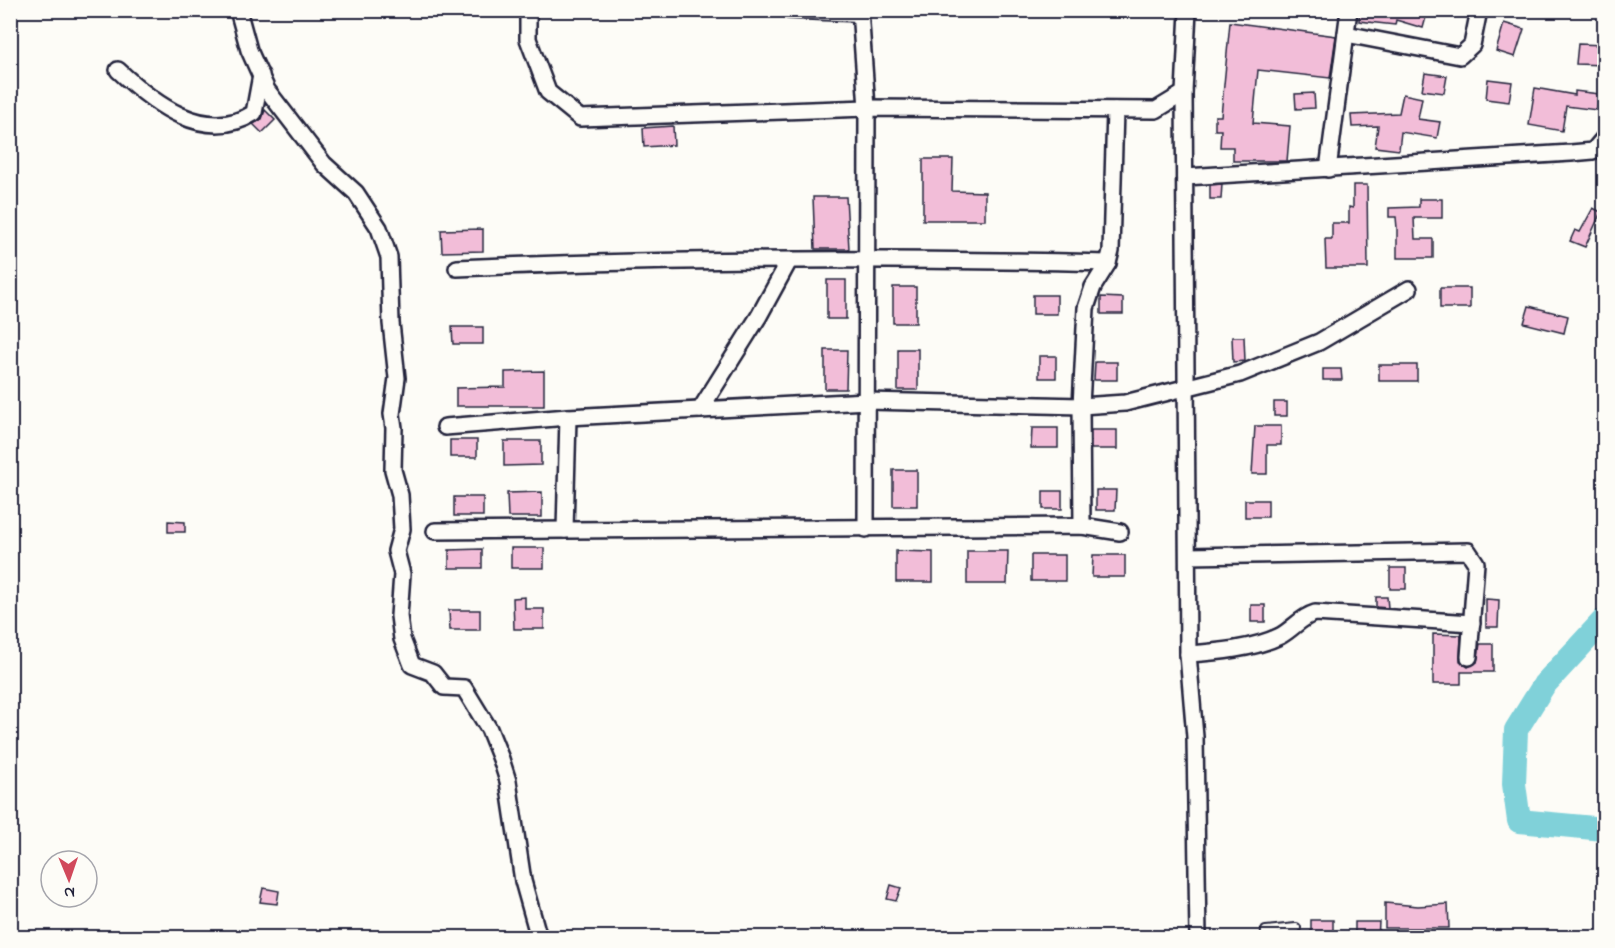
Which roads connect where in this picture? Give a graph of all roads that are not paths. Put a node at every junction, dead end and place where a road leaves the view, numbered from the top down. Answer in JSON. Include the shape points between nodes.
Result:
{"nodes":[{"id":1,"x":238,"y":10,"type":"edge"},
{"id":2,"x":528,"y":10,"type":"edge"},
{"id":3,"x":780,"y":10,"type":"edge"},
{"id":4,"x":1188,"y":10,"type":"edge"},
{"id":5,"x":1349,"y":10,"type":"edge"},
{"id":6,"x":1479,"y":10,"type":"edge"},
{"id":7,"x":860,"y":14,"type":"edge"},
{"id":8,"x":1346,"y":33,"type":"junction"},
{"id":9,"x":118,"y":70,"type":"dead end"},
{"id":10,"x":261,"y":75,"type":"junction"},
{"id":11,"x":1184,"y":93,"type":"junction"},
{"id":12,"x":867,"y":108,"type":"junction"},
{"id":13,"x":1115,"y":110,"type":"junction"},
{"id":14,"x":1605,"y":138,"type":"edge"},
{"id":15,"x":1328,"y":169,"type":"junction"},
{"id":16,"x":1185,"y":177,"type":"junction"},
{"id":17,"x":868,"y":258,"type":"junction"},
{"id":18,"x":789,"y":261,"type":"junction"},
{"id":19,"x":1108,"y":263,"type":"junction"},
{"id":20,"x":457,"y":268,"type":"dead end"},
{"id":21,"x":1409,"y":289,"type":"dead end"},
{"id":22,"x":1186,"y":390,"type":"junction"},
{"id":23,"x":867,"y":401,"type":"junction"},
{"id":24,"x":1081,"y":406,"type":"junction"},
{"id":25,"x":700,"y":410,"type":"junction"},
{"id":26,"x":568,"y":417,"type":"junction"},
{"id":27,"x":445,"y":427,"type":"dead end"},
{"id":28,"x":1082,"y":526,"type":"junction"},
{"id":29,"x":866,"y":529,"type":"junction"},
{"id":30,"x":565,"y":530,"type":"junction"},
{"id":31,"x":435,"y":531,"type":"dead end"},
{"id":32,"x":1120,"y":532,"type":"dead end"},
{"id":33,"x":1188,"y":556,"type":"junction"},
{"id":34,"x":1472,"y":623,"type":"junction"},
{"id":35,"x":1188,"y":654,"type":"junction"},
{"id":36,"x":1469,"y":657,"type":"dead end"},
{"id":37,"x":1296,"y":928,"type":"dead end"},
{"id":38,"x":538,"y":938,"type":"edge"},
{"id":39,"x":1197,"y":938,"type":"edge"},
{"id":40,"x":1265,"y":938,"type":"edge"}],
"edges":[{"from":1,"to":10,"type":"street"},
{"from":2,"to":12,"type":"street","via":[[528,39],[548,92],[580,117]]},
{"from":3,"to":7,"type":"lane","via":[[788,14]]},
{"from":4,"to":11,"type":"street"},
{"from":5,"to":8,"type":"street"},
{"from":6,"to":8,"type":"street","via":[[1472,45],[1460,56]]},
{"from":7,"to":12,"type":"street"},
{"from":8,"to":15,"type":"street"},
{"from":9,"to":10,"type":"street","via":[[178,117],[204,122],[231,122],[254,113]]},
{"from":10,"to":38,"type":"street","via":[[267,90],[324,164],[356,193],[379,228],[389,257],[397,378],[392,444],[401,506],[402,529],[396,551],[402,574],[402,639],[412,665],[433,673],[444,687],[464,688],[489,729],[508,781],[523,881]]},
{"from":11,"to":13,"type":"street","via":[[1156,110]]},
{"from":11,"to":16,"type":"street"},
{"from":12,"to":13,"type":"street"},
{"from":12,"to":17,"type":"street"},
{"from":13,"to":19,"type":"street"},
{"from":14,"to":15,"type":"street","via":[[1593,151]]},
{"from":15,"to":16,"type":"street"},
{"from":16,"to":22,"type":"street"},
{"from":17,"to":18,"type":"street"},
{"from":17,"to":19,"type":"street"},
{"from":17,"to":23,"type":"street"},
{"from":18,"to":20,"type":"street","via":[[592,262]]},
{"from":18,"to":25,"type":"street"},
{"from":19,"to":24,"type":"street","via":[[1086,308]]},
{"from":21,"to":22,"type":"street","via":[[1319,342],[1240,374]]},
{"from":22,"to":24,"type":"street","via":[[1125,403]]},
{"from":22,"to":33,"type":"street"},
{"from":23,"to":24,"type":"street"},
{"from":23,"to":25,"type":"street"},
{"from":23,"to":29,"type":"street"},
{"from":24,"to":28,"type":"street"},
{"from":25,"to":26,"type":"street"},
{"from":26,"to":27,"type":"street"},
{"from":26,"to":30,"type":"street"},
{"from":28,"to":29,"type":"street"},
{"from":28,"to":32,"type":"street"},
{"from":29,"to":30,"type":"street"},
{"from":30,"to":31,"type":"street"},
{"from":33,"to":34,"type":"street","via":[[1468,551],[1476,563]]},
{"from":33,"to":35,"type":"street"},
{"from":34,"to":35,"type":"street","via":[[1315,613],[1272,639],[1235,649]]},
{"from":34,"to":36,"type":"street"},
{"from":35,"to":39,"type":"street","via":[[1194,737]]},
{"from":37,"to":40,"type":"lane","via":[[1266,931]]}]}
